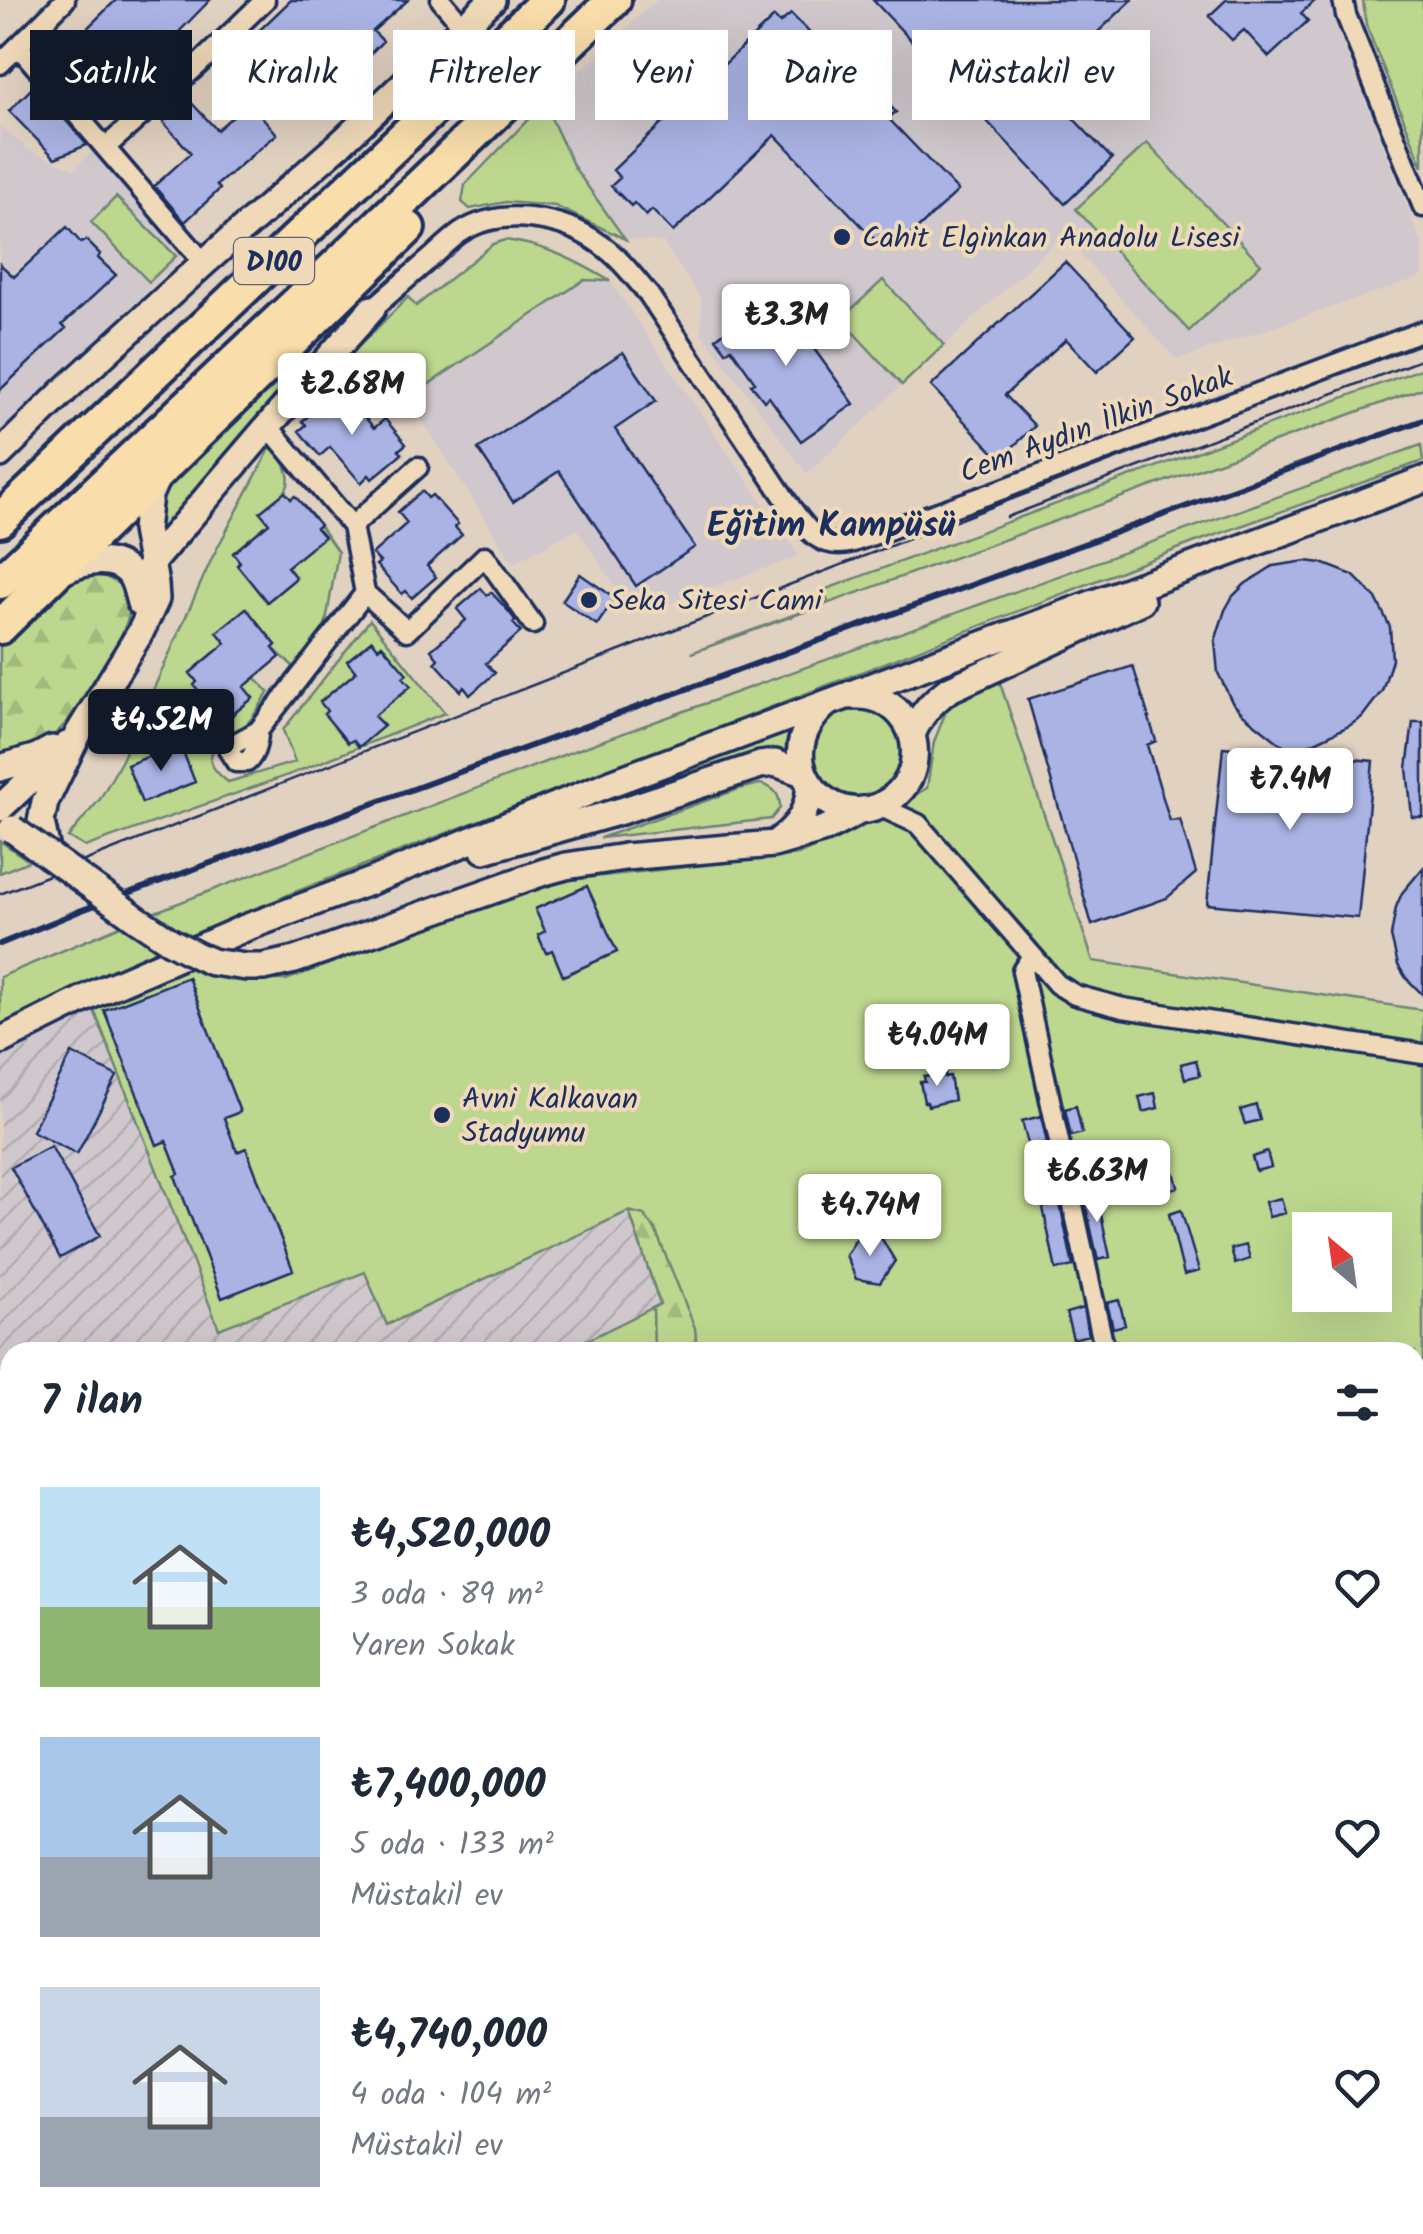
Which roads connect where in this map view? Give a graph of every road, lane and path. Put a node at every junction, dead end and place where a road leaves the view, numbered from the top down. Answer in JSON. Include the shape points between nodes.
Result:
{"nodes":[{"id":1,"x":65,"y":0,"type":"edge"},
{"id":2,"x":265,"y":0,"type":"edge"},
{"id":3,"x":441,"y":0,"type":"edge"},
{"id":4,"x":492,"y":0,"type":"edge"},
{"id":5,"x":548,"y":0,"type":"edge"},
{"id":6,"x":614,"y":0,"type":"edge"},
{"id":7,"x":1344,"y":0,"type":"edge"},
{"id":8,"x":464,"y":27,"type":"junction"},
{"id":9,"x":575,"y":37,"type":"edge"},
{"id":10,"x":18,"y":46,"type":"junction"},
{"id":11,"x":0,"y":64,"type":"edge"},
{"id":12,"x":488,"y":120,"type":"edge"},
{"id":13,"x":497,"y":120,"type":"edge"},
{"id":14,"x":106,"y":147,"type":"junction"},
{"id":15,"x":1423,"y":207,"type":"edge"},
{"id":16,"x":204,"y":263,"type":"junction"},
{"id":17,"x":372,"y":309,"type":"junction"},
{"id":18,"x":1423,"y":331,"type":"edge"},
{"id":19,"x":250,"y":382,"type":"junction"},
{"id":20,"x":268,"y":426,"type":"junction"},
{"id":21,"x":0,"y":454,"type":"edge"},
{"id":22,"x":418,"y":466,"type":"dead end"},
{"id":23,"x":163,"y":467,"type":"junction"},
{"id":24,"x":1423,"y":480,"type":"edge"},
{"id":25,"x":0,"y":520,"type":"edge"},
{"id":26,"x":352,"y":526,"type":"junction"},
{"id":27,"x":1261,"y":539,"type":"junction"},
{"id":28,"x":151,"y":564,"type":"junction"},
{"id":29,"x":0,"y":582,"type":"edge"},
{"id":30,"x":40,"y":585,"type":"junction"},
{"id":31,"x":365,"y":593,"type":"junction"},
{"id":32,"x":138,"y":596,"type":"junction"},
{"id":33,"x":533,"y":624,"type":"dead end"},
{"id":34,"x":0,"y":626,"type":"edge"},
{"id":35,"x":140,"y":634,"type":"junction"},
{"id":36,"x":837,"y":699,"type":"junction"},
{"id":37,"x":258,"y":731,"type":"dead end"},
{"id":38,"x":78,"y":734,"type":"junction"},
{"id":39,"x":912,"y":736,"type":"junction"},
{"id":40,"x":0,"y":768,"type":"edge"},
{"id":41,"x":806,"y":778,"type":"junction"},
{"id":42,"x":908,"y":779,"type":"junction"},
{"id":43,"x":0,"y":808,"type":"edge"},
{"id":44,"x":870,"y":808,"type":"junction"},
{"id":45,"x":0,"y":820,"type":"edge"},
{"id":46,"x":918,"y":824,"type":"junction"},
{"id":47,"x":774,"y":844,"type":"junction"},
{"id":48,"x":48,"y":854,"type":"junction"},
{"id":49,"x":368,"y":882,"type":"junction"},
{"id":50,"x":1032,"y":956,"type":"junction"},
{"id":51,"x":0,"y":1041,"type":"edge"},
{"id":52,"x":1423,"y":1054,"type":"edge"},
{"id":53,"x":1103,"y":1342,"type":"edge"}],
"edges":[{"from":1,"to":10,"type":"street"},
{"from":2,"to":14,"type":"street"},
{"from":3,"to":8,"type":"street"},
{"from":4,"to":8,"type":"main road"},
{"from":5,"to":25,"type":"highway","number":"D100"},
{"from":6,"to":9,"type":"highway","number":"D100"},
{"from":7,"to":15,"type":"street"},
{"from":8,"to":16,"type":"main road"},
{"from":10,"to":11,"type":"street"},
{"from":10,"to":14,"type":"street"},
{"from":12,"to":29,"type":"highway","number":"D100"},
{"from":13,"to":19,"type":"highway","via":[[444,194]]},
{"from":14,"to":16,"type":"street"},
{"from":16,"to":21,"type":"main road"},
{"from":17,"to":18,"type":"street","name":"Cem Aydın İlkin Sokak","via":[[461,232],[480,224],[520,218],[576,230],[619,260],[649,295],[808,530],[832,544],[995,492]]},
{"from":17,"to":19,"type":"main road"},
{"from":17,"to":20,"type":"main road"},
{"from":19,"to":23,"type":"highway"},
{"from":20,"to":26,"type":"street"},
{"from":20,"to":28,"type":"main road"},
{"from":22,"to":26,"type":"street"},
{"from":23,"to":28,"type":"main road","via":[[146,512]]},
{"from":23,"to":30,"type":"highway"},
{"from":24,"to":27,"type":"main road"},
{"from":26,"to":31,"type":"street"},
{"from":27,"to":36,"type":"main road"},
{"from":27,"to":39,"type":"main road","via":[[948,690]]},
{"from":28,"to":32,"type":"main road"},
{"from":28,"to":35,"type":"main road","via":[[156,598]]},
{"from":30,"to":32,"type":"main road","via":[[78,564],[98,562],[130,574]]},
{"from":30,"to":34,"type":"highway"},
{"from":31,"to":33,"type":"street","via":[[407,631],[486,556]]},
{"from":31,"to":37,"type":"street"},
{"from":32,"to":35,"type":"main road"},
{"from":35,"to":38,"type":"main road"},
{"from":36,"to":39,"type":"main road","via":[[866,695],[885,702],[901,714]]},
{"from":36,"to":41,"type":"main road","via":[[812,716],[803,734]]},
{"from":36,"to":49,"type":"main road"},
{"from":38,"to":40,"type":"main road","via":[[37,758]]},
{"from":38,"to":43,"type":"main road"},
{"from":38,"to":48,"type":"main road","via":[[45,802],[41,822]]},
{"from":39,"to":42,"type":"main road"},
{"from":41,"to":44,"type":"main road","via":[[827,802]]},
{"from":41,"to":47,"type":"main road","via":[[802,818]]},
{"from":41,"to":49,"type":"main road","via":[[775,764],[760,765]]},
{"from":42,"to":44,"type":"main road","via":[[895,796]]},
{"from":42,"to":46,"type":"street"},
{"from":44,"to":46,"type":"street"},
{"from":44,"to":47,"type":"main road"},
{"from":45,"to":48,"type":"main road","bridge":true},
{"from":46,"to":50,"type":"street"},
{"from":47,"to":48,"type":"main road","bridge":true,"via":[[566,866],[263,967],[212,962],[170,941]]},
{"from":49,"to":51,"type":"main road","via":[[245,928]]},
{"from":50,"to":52,"type":"street","via":[[1057,984],[1093,1002]]},
{"from":50,"to":53,"type":"street","via":[[1022,971]]}]}
